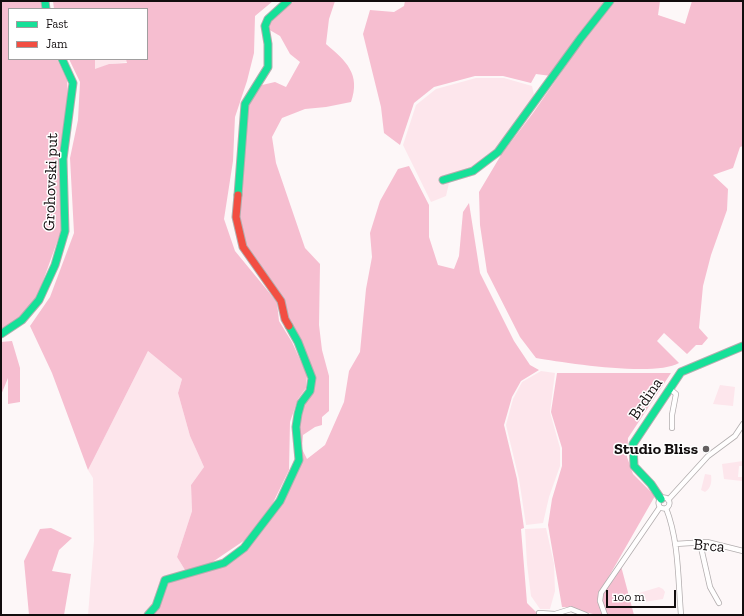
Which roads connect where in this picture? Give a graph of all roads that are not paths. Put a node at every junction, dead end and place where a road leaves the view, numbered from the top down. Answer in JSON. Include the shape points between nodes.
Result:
{"nodes":[{"id":1,"x":288,"y":1,"type":"edge"},
{"id":2,"x":610,"y":1,"type":"edge"},
{"id":3,"x":62,"y":60,"type":"edge"},
{"id":4,"x":443,"y":180,"type":"dead end"},
{"id":5,"x":1,"y":334,"type":"edge"},
{"id":6,"x":743,"y":346,"type":"edge"},
{"id":7,"x":669,"y":388,"type":"junction"},
{"id":8,"x":743,"y":424,"type":"edge"},
{"id":9,"x":672,"y":428,"type":"dead end"},
{"id":10,"x":664,"y":499,"type":"junction"},
{"id":11,"x":660,"y":507,"type":"junction"},
{"id":12,"x":666,"y":508,"type":"junction"},
{"id":13,"x":700,"y":543,"type":"junction"},
{"id":14,"x":675,"y":544,"type":"junction"},
{"id":15,"x":743,"y":550,"type":"edge"},
{"id":16,"x":719,"y":603,"type":"dead end"},
{"id":17,"x":539,"y":613,"type":"dead end"},
{"id":18,"x":148,"y":615,"type":"edge"},
{"id":19,"x":586,"y":615,"type":"edge"},
{"id":20,"x":605,"y":615,"type":"edge"},
{"id":21,"x":681,"y":615,"type":"edge"}],
"edges":[{"from":1,"to":18,"type":"street","via":[[268,19],[265,26],[268,67],[245,104],[237,224],[247,254],[281,301],[285,320],[298,342],[312,378],[310,391],[301,403],[298,414],[296,428],[299,460],[280,501],[244,548],[224,562],[165,580],[156,606]]},
{"from":2,"to":4,"type":"street","via":[[498,152],[472,171]]},
{"from":3,"to":5,"type":"street","name":"Grohovski put","via":[[73,83],[63,159],[63,242],[38,302],[24,319]]},
{"from":6,"to":7,"type":"street","name":"Brdina","via":[[681,372]]},
{"from":7,"to":9,"type":"street","via":[[676,394]]},
{"from":7,"to":10,"type":"street","name":"Brdina","via":[[633,444],[634,466]]},
{"from":8,"to":10,"type":"street","via":[[735,436],[708,456]]},
{"from":10,"to":11,"type":"street","via":[[659,503]]},
{"from":10,"to":12,"type":"street","via":[[670,504]]},
{"from":11,"to":12,"type":"street"},
{"from":11,"to":20,"type":"street","via":[[601,592],[600,601]]},
{"from":12,"to":14,"type":"street","name":"Brca"},
{"from":13,"to":14,"type":"street","name":"Brca"},
{"from":13,"to":15,"type":"street","name":"Brca","via":[[707,542]]},
{"from":13,"to":16,"type":"street","via":[[710,587]]},
{"from":14,"to":21,"type":"street","name":"Brca"},
{"from":17,"to":19,"type":"street","via":[[555,614],[571,609]]}]}
